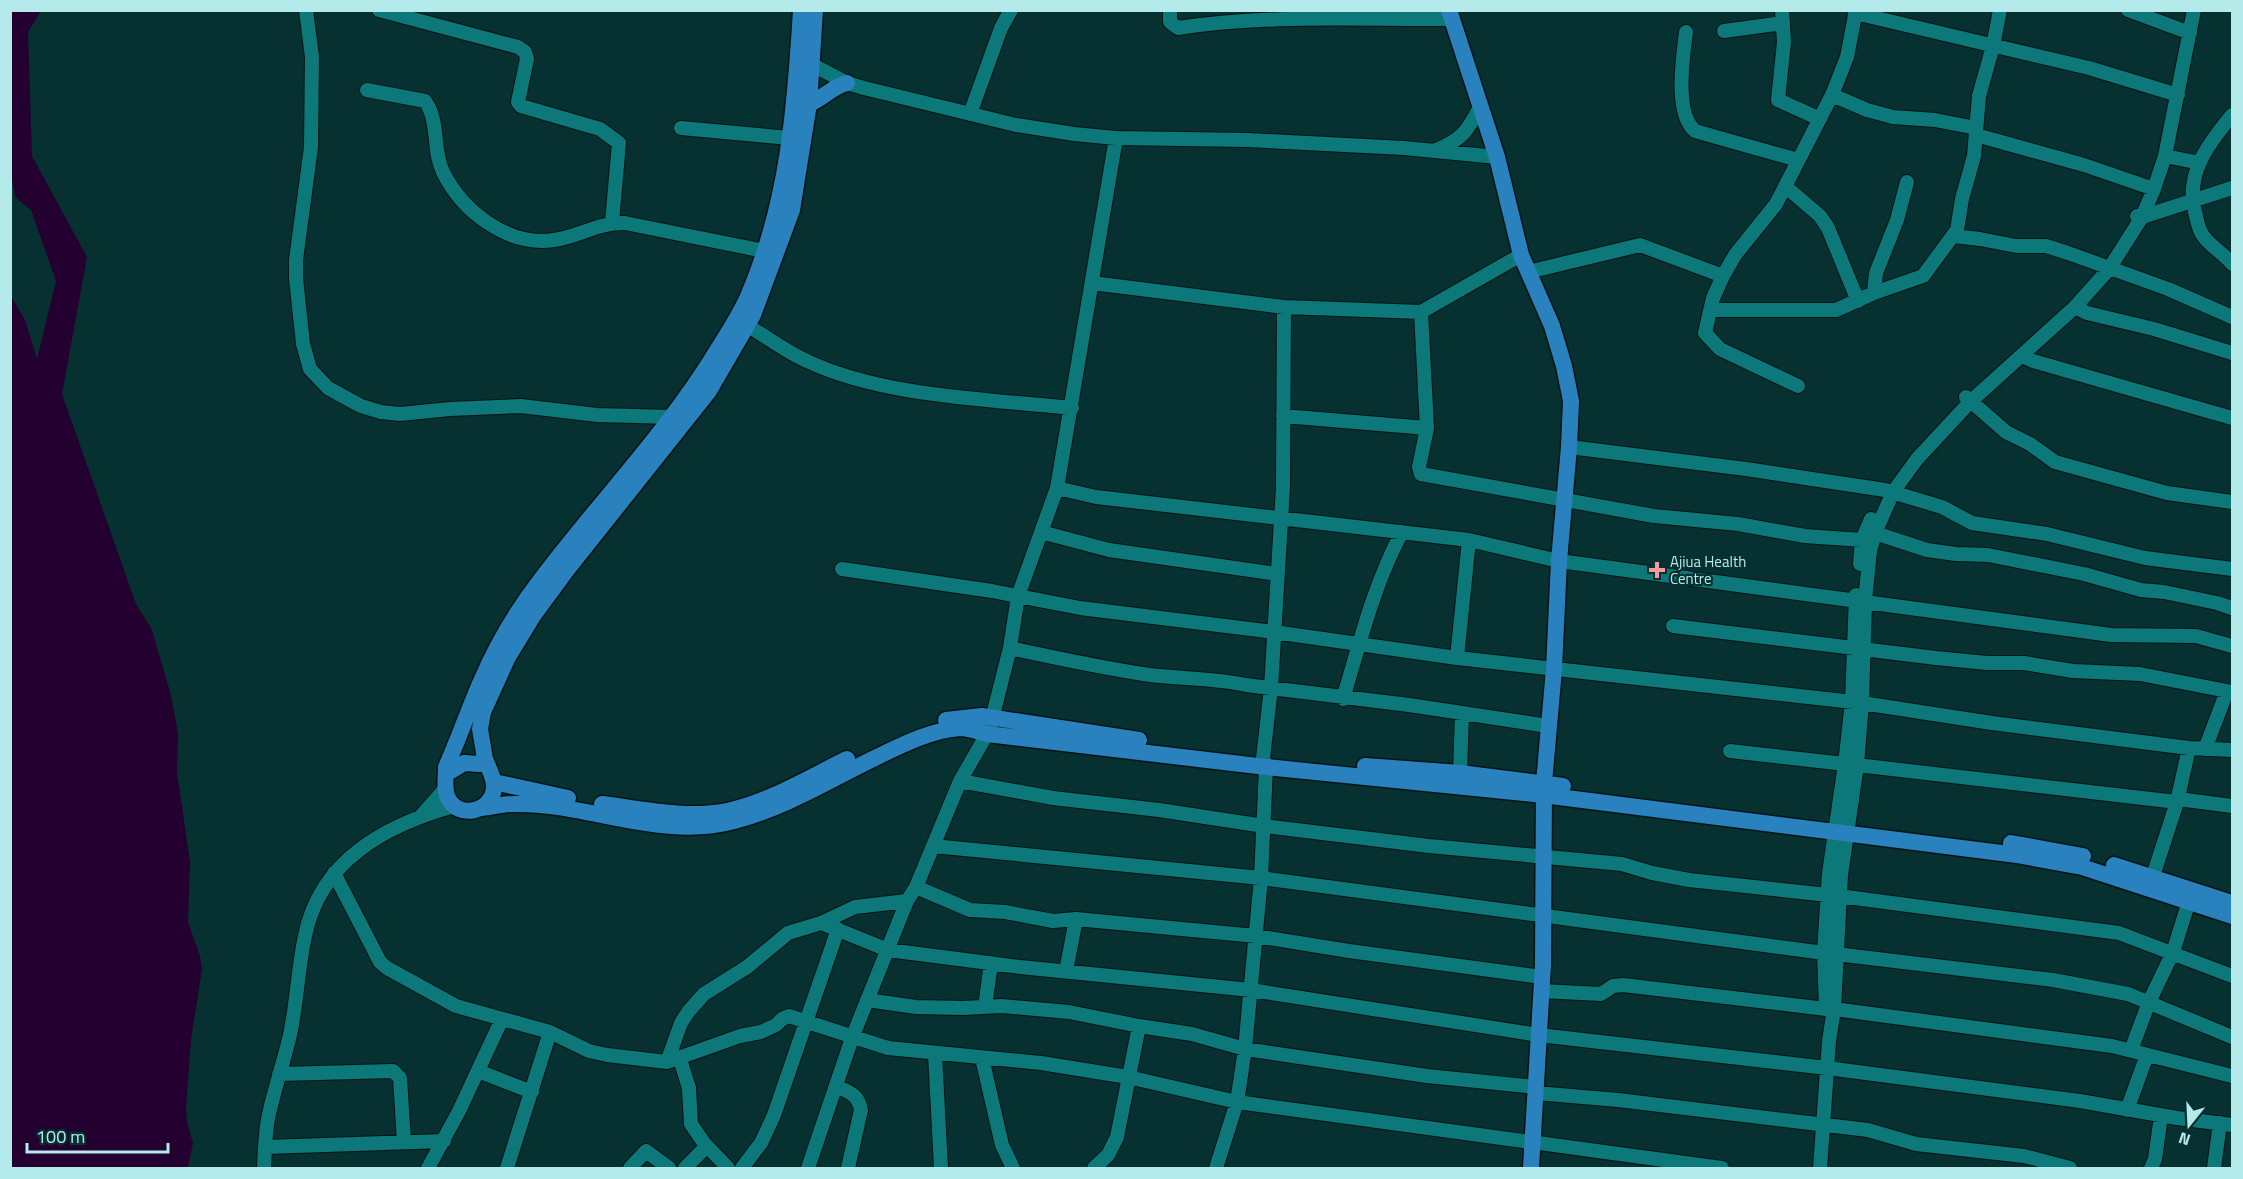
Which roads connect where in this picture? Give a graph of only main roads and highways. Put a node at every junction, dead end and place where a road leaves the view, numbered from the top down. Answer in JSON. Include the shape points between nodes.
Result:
{"nodes":[{"id":1,"x":801,"y":10,"type":"edge"},
{"id":2,"x":815,"y":10,"type":"edge"},
{"id":3,"x":1450,"y":15,"type":"edge"},
{"id":4,"x":847,"y":83,"type":"road end"},
{"id":5,"x":809,"y":104,"type":"junction"},
{"id":6,"x":990,"y":726,"type":"junction"},
{"id":7,"x":485,"y":759,"type":"junction"},
{"id":8,"x":1265,"y":763,"type":"junction"},
{"id":9,"x":446,"y":767,"type":"junction"},
{"id":10,"x":494,"y":782,"type":"junction"},
{"id":11,"x":1543,"y":789,"type":"junction"},
{"id":12,"x":482,"y":808,"type":"junction"},
{"id":13,"x":1842,"y":827,"type":"junction"},
{"id":14,"x":2232,"y":903,"type":"edge"},
{"id":15,"x":2232,"y":916,"type":"edge"},
{"id":16,"x":1531,"y":1168,"type":"edge"}],
"edges":[{"from":1,"to":9,"type":"main road","via":[[790,138],[779,206],[749,295],[699,380],[520,609],[482,677]]},
{"from":2,"to":5,"type":"main road"},
{"from":3,"to":11,"type":"main road","via":[[1497,157],[1521,255],[1552,326],[1571,401]]},
{"from":4,"to":5,"type":"main road"},
{"from":5,"to":7,"type":"main road","via":[[792,210],[748,326],[709,391],[566,571],[508,657],[483,712],[480,729]]},
{"from":6,"to":8,"type":"main road"},
{"from":6,"to":10,"type":"main road","via":[[982,716],[932,723],[904,732],[759,801],[726,811],[659,811],[549,795]]},
{"from":6,"to":12,"type":"main road","via":[[924,736],[765,813],[730,822],[657,824],[547,806],[513,804]]},
{"from":7,"to":9,"type":"main road","via":[[480,765],[464,763],[451,771]]},
{"from":7,"to":10,"type":"main road"},
{"from":8,"to":11,"type":"main road"},
{"from":8,"to":11,"type":"main road","via":[[1460,773]]},
{"from":9,"to":12,"type":"main road","via":[[445,789],[454,806],[468,811]]},
{"from":10,"to":12,"type":"main road","via":[[492,797]]},
{"from":11,"to":13,"type":"main road"},
{"from":11,"to":16,"type":"main road","via":[[1542,984]]},
{"from":13,"to":14,"type":"main road","via":[[2049,849],[2152,876]]},
{"from":13,"to":15,"type":"main road","via":[[2082,867]]}]}
